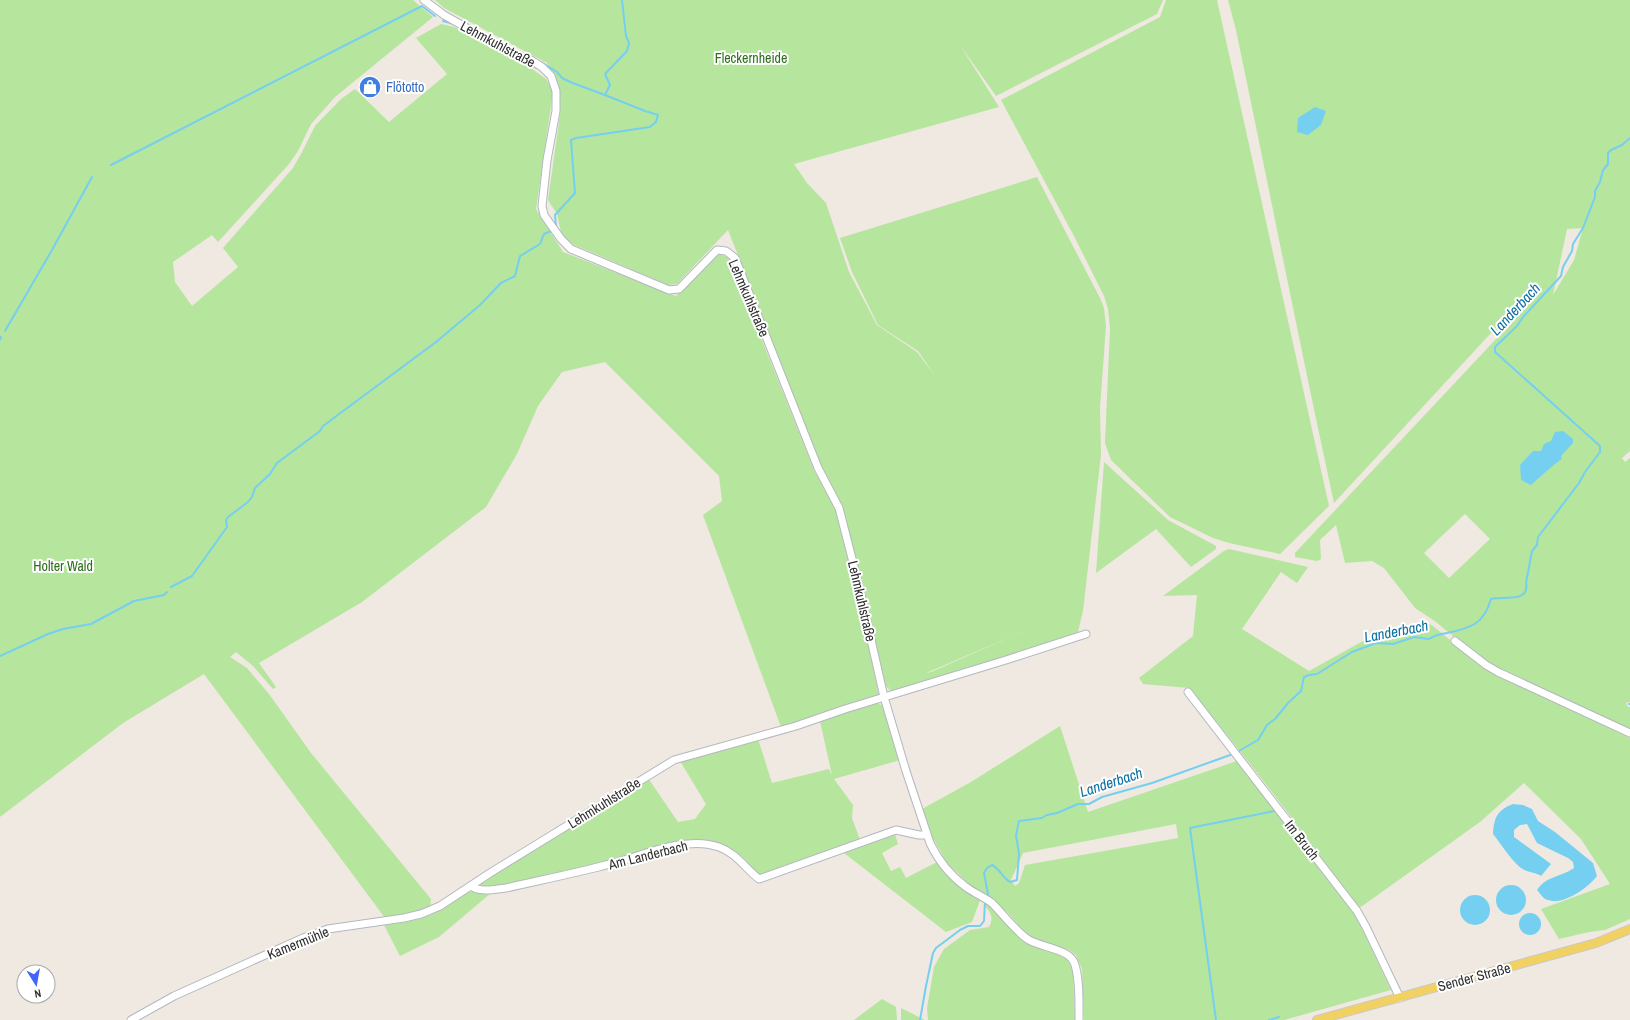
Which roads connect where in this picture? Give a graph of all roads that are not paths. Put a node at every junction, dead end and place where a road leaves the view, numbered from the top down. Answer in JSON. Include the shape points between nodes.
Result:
{"nodes":[{"id":1,"x":424,"y":0,"type":"edge"},
{"id":2,"x":1086,"y":634,"type":"dead end"},
{"id":3,"x":1455,"y":641,"type":"dead end"},
{"id":4,"x":1188,"y":692,"type":"dead end"},
{"id":5,"x":884,"y":697,"type":"junction"},
{"id":6,"x":1630,"y":733,"type":"edge"},
{"id":7,"x":926,"y":835,"type":"junction"},
{"id":8,"x":471,"y":886,"type":"junction"},
{"id":9,"x":1630,"y":929,"type":"edge"},
{"id":10,"x":1400,"y":998,"type":"junction"},
{"id":11,"x":131,"y":1020,"type":"edge"},
{"id":12,"x":1079,"y":1020,"type":"edge"},
{"id":13,"x":1317,"y":1020,"type":"edge"}],
"edges":[{"from":1,"to":5,"type":"street","name":"Lehmkuhlstraße","via":[[444,15],[509,52],[537,64],[551,76],[556,91],[556,111],[542,206],[544,215],[571,248],[669,290],[679,289],[717,250],[726,251],[735,258],[818,468],[839,508]]},
{"from":2,"to":5,"type":"street","name":"Lehmkuhlstraße"},
{"from":3,"to":6,"type":"street","via":[[1498,672]]},
{"from":4,"to":10,"type":"street","name":"Im Bruch","via":[[1357,911]]},
{"from":5,"to":7,"type":"street","name":"Lehmkuhlstraße"},
{"from":5,"to":8,"type":"street","name":"Lehmkuhlstraße","via":[[796,726],[674,760]]},
{"from":7,"to":8,"type":"street","name":"Am Landerbach","via":[[896,830],[759,879],[730,852],[713,845],[694,843],[671,846],[610,864],[506,888],[490,890]]},
{"from":7,"to":12,"type":"street","name":"Lehmkuhlstraße","via":[[934,852],[966,888],[990,902],[1027,939],[1067,954],[1071,958],[1076,970]]},
{"from":8,"to":11,"type":"street","name":"Kamermühle","via":[[440,906],[420,914],[328,929],[303,938],[174,996]]},
{"from":9,"to":10,"type":"main road","name":"Sender Straße","via":[[1596,943]]},
{"from":10,"to":13,"type":"main road","name":"Sender Straße"}]}
